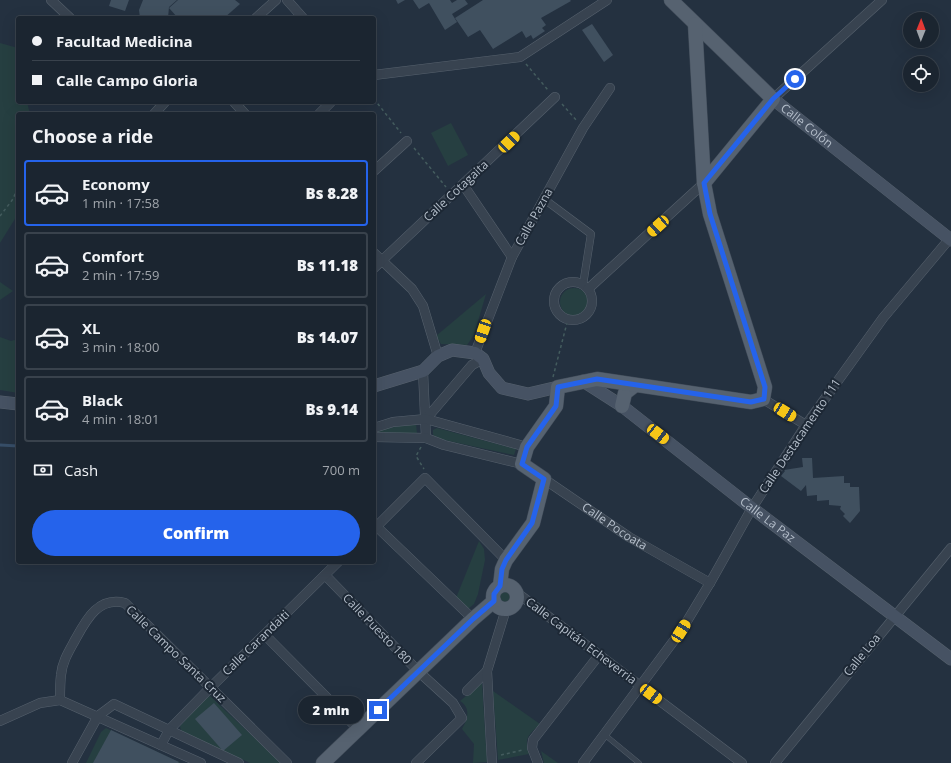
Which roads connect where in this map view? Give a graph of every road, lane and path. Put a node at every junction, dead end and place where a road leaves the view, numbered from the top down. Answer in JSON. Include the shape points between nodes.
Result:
{"nodes":[{"id":1,"x":51,"y":0,"type":"edge"},
{"id":2,"x":276,"y":0,"type":"edge"},
{"id":3,"x":287,"y":0,"type":"edge"},
{"id":4,"x":607,"y":0,"type":"edge"},
{"id":5,"x":671,"y":0,"type":"edge"},
{"id":6,"x":882,"y":0,"type":"edge"},
{"id":7,"x":68,"y":16,"type":"edge"},
{"id":8,"x":258,"y":16,"type":"edge"},
{"id":9,"x":301,"y":16,"type":"edge"},
{"id":10,"x":695,"y":24,"type":"junction"},
{"id":11,"x":376,"y":75,"type":"edge"},
{"id":12,"x":610,"y":88,"type":"dead end"},
{"id":13,"x":555,"y":97,"type":"dead end"},
{"id":14,"x":773,"y":99,"type":"junction"},
{"id":15,"x":236,"y":104,"type":"edge"},
{"id":16,"x":329,"y":104,"type":"edge"},
{"id":17,"x":243,"y":112,"type":"edge"},
{"id":18,"x":321,"y":112,"type":"edge"},
{"id":19,"x":407,"y":140,"type":"dead end"},
{"id":20,"x":376,"y":169,"type":"edge"},
{"id":21,"x":704,"y":183,"type":"junction"},
{"id":22,"x":464,"y":186,"type":"junction"},
{"id":23,"x":16,"y":192,"type":"edge"},
{"id":24,"x":544,"y":199,"type":"junction"},
{"id":25,"x":0,"y":216,"type":"edge"},
{"id":26,"x":950,"y":239,"type":"edge"},
{"id":27,"x":376,"y":255,"type":"edge"},
{"id":28,"x":512,"y":256,"type":"junction"},
{"id":29,"x":382,"y":261,"type":"junction"},
{"id":30,"x":376,"y":266,"type":"edge"},
{"id":31,"x":585,"y":287,"type":"junction"},
{"id":32,"x":568,"y":319,"type":"junction"},
{"id":33,"x":438,"y":356,"type":"junction"},
{"id":34,"x":479,"y":356,"type":"junction"},
{"id":35,"x":423,"y":371,"type":"junction"},
{"id":36,"x":583,"y":381,"type":"junction"},
{"id":37,"x":376,"y":385,"type":"edge"},
{"id":38,"x":634,"y":386,"type":"junction"},
{"id":39,"x":554,"y":388,"type":"junction"},
{"id":40,"x":764,"y":399,"type":"junction"},
{"id":41,"x":0,"y":402,"type":"edge"},
{"id":42,"x":16,"y":404,"type":"edge"},
{"id":43,"x":622,"y":406,"type":"junction"},
{"id":44,"x":426,"y":419,"type":"junction"},
{"id":45,"x":806,"y":425,"type":"junction"},
{"id":46,"x":376,"y":427,"type":"edge"},
{"id":47,"x":376,"y":437,"type":"edge"},
{"id":48,"x":426,"y":438,"type":"junction"},
{"id":49,"x":527,"y":447,"type":"junction"},
{"id":50,"x":522,"y":464,"type":"junction"},
{"id":51,"x":425,"y":478,"type":"junction"},
{"id":52,"x":544,"y":479,"type":"junction"},
{"id":53,"x":752,"y":508,"type":"junction"},
{"id":54,"x":376,"y":527,"type":"edge"},
{"id":55,"x":376,"y":529,"type":"edge"},
{"id":56,"x":951,"y":548,"type":"edge"},
{"id":57,"x":506,"y":560,"type":"junction"},
{"id":58,"x":336,"y":564,"type":"edge"},
{"id":59,"x":325,"y":575,"type":"junction"},
{"id":60,"x":710,"y":583,"type":"junction"},
{"id":61,"x":500,"y":586,"type":"junction"},
{"id":62,"x":516,"y":592,"type":"junction"},
{"id":63,"x":494,"y":601,"type":"junction"},
{"id":64,"x":506,"y":609,"type":"junction"},
{"id":65,"x":893,"y":616,"type":"junction"},
{"id":66,"x":473,"y":619,"type":"junction"},
{"id":67,"x":265,"y":635,"type":"junction"},
{"id":68,"x":599,"y":655,"type":"junction"},
{"id":69,"x":951,"y":659,"type":"edge"},
{"id":70,"x":487,"y":671,"type":"junction"},
{"id":71,"x":419,"y":672,"type":"junction"},
{"id":72,"x":640,"y":686,"type":"junction"},
{"id":73,"x":211,"y":687,"type":"junction"},
{"id":74,"x":467,"y":691,"type":"dead end"},
{"id":75,"x":60,"y":700,"type":"junction"},
{"id":76,"x":98,"y":716,"type":"junction"},
{"id":77,"x":0,"y":721,"type":"edge"},
{"id":78,"x":358,"y":729,"type":"junction"},
{"id":79,"x":169,"y":730,"type":"junction"},
{"id":80,"x":605,"y":735,"type":"junction"},
{"id":81,"x":161,"y":745,"type":"junction"},
{"id":82,"x":532,"y":748,"type":"junction"},
{"id":83,"x":492,"y":760,"type":"edge"},
{"id":84,"x":72,"y":763,"type":"edge"},
{"id":85,"x":201,"y":763,"type":"edge"},
{"id":86,"x":239,"y":763,"type":"edge"},
{"id":87,"x":287,"y":763,"type":"edge"},
{"id":88,"x":323,"y":763,"type":"edge"},
{"id":89,"x":416,"y":763,"type":"edge"},
{"id":90,"x":538,"y":763,"type":"edge"},
{"id":91,"x":583,"y":763,"type":"edge"},
{"id":92,"x":639,"y":763,"type":"edge"},
{"id":93,"x":742,"y":763,"type":"edge"},
{"id":94,"x":775,"y":763,"type":"edge"}],
"edges":[{"from":1,"to":7,"type":"street"},
{"from":2,"to":8,"type":"street"},
{"from":3,"to":9,"type":"street"},
{"from":4,"to":11,"type":"street","via":[[520,57]]},
{"from":5,"to":10,"type":"main road","name":"Calle Colón"},
{"from":6,"to":14,"type":"street"},
{"from":10,"to":14,"type":"main road","name":"Calle Colón"},
{"from":10,"to":21,"type":"main road"},
{"from":12,"to":24,"type":"street","name":"Calle Pazna"},
{"from":13,"to":22,"type":"street","name":"Calle Cotagaita"},
{"from":14,"to":21,"type":"main road"},
{"from":14,"to":26,"type":"main road","name":"Calle Colón"},
{"from":15,"to":17,"type":"street"},
{"from":16,"to":18,"type":"street"},
{"from":19,"to":20,"type":"street"},
{"from":21,"to":31,"type":"street"},
{"from":21,"to":40,"type":"main road","via":[[710,214],[765,387]]},
{"from":22,"to":28,"type":"street"},
{"from":22,"to":29,"type":"street","name":"Calle Cotagaita"},
{"from":23,"to":25,"type":"path"},
{"from":24,"to":28,"type":"street","name":"Calle Pazna"},
{"from":24,"to":31,"type":"street","via":[[591,234]]},
{"from":26,"to":45,"type":"street","name":"Calle Destacamento 111","via":[[883,318]]},
{"from":27,"to":29,"type":"street"},
{"from":28,"to":34,"type":"street","name":"Calle Pazna"},
{"from":29,"to":30,"type":"street","name":"Calle Cotagaita"},
{"from":29,"to":33,"type":"street","via":[[412,289],[424,306]]},
{"from":31,"to":32,"type":"street","via":[[592,300],[589,312],[580,319]]},
{"from":31,"to":32,"type":"street","via":[[577,283],[564,285],[556,294],[555,306],[558,312]]},
{"from":32,"to":39,"type":"path"},
{"from":33,"to":34,"type":"main road","via":[[452,350]]},
{"from":33,"to":35,"type":"main road"},
{"from":34,"to":39,"type":"main road","via":[[502,388],[528,394]]},
{"from":34,"to":44,"type":"street"},
{"from":35,"to":37,"type":"main road"},
{"from":35,"to":44,"type":"street"},
{"from":36,"to":38,"type":"main road","via":[[597,379]]},
{"from":36,"to":39,"type":"main road"},
{"from":36,"to":43,"type":"main road","name":"Calle La Paz"},
{"from":38,"to":40,"type":"main road","via":[[751,402]]},
{"from":38,"to":43,"type":"main road","via":[[625,393]]},
{"from":39,"to":49,"type":"main road","via":[[556,406]]},
{"from":40,"to":45,"type":"street"},
{"from":41,"to":42,"type":"main road"},
{"from":43,"to":53,"type":"main road","name":"Calle La Paz"},
{"from":44,"to":46,"type":"street","via":[[393,422]]},
{"from":44,"to":48,"type":"street"},
{"from":44,"to":49,"type":"street"},
{"from":45,"to":53,"type":"street","name":"Calle Destacamento 111"},
{"from":47,"to":48,"type":"street"},
{"from":48,"to":50,"type":"street","via":[[444,445]]},
{"from":48,"to":51,"type":"path","via":[[416,456],[427,473]]},
{"from":49,"to":50,"type":"main road"},
{"from":50,"to":52,"type":"main road","name":"Calle Pocoata"},
{"from":51,"to":54,"type":"street"},
{"from":51,"to":57,"type":"street"},
{"from":52,"to":57,"type":"main road","via":[[532,523]]},
{"from":52,"to":60,"type":"street","name":"Calle Pocoata","via":[[629,537]]},
{"from":53,"to":60,"type":"street","name":"Calle Destacamento 111"},
{"from":53,"to":65,"type":"main road","name":"Calle La Paz"},
{"from":55,"to":66,"type":"street"},
{"from":56,"to":65,"type":"street","name":"Calle Loa"},
{"from":57,"to":61,"type":"main road"},
{"from":58,"to":59,"type":"street","name":"Calle Carandaiti"},
{"from":59,"to":67,"type":"street","name":"Calle Carandaiti"},
{"from":59,"to":71,"type":"street","name":"Calle Puesto 180"},
{"from":60,"to":72,"type":"street","name":"Calle Destacamento 111","via":[[681,631]]},
{"from":61,"to":62,"type":"main road","via":[[510,586]]},
{"from":61,"to":63,"type":"main road","via":[[494,594]]},
{"from":62,"to":64,"type":"main road","via":[[516,603]]},
{"from":62,"to":68,"type":"street","name":"Calle Capitán Echeverria"},
{"from":63,"to":64,"type":"main road","via":[[499,607]]},
{"from":63,"to":66,"type":"main road"},
{"from":64,"to":70,"type":"street"},
{"from":65,"to":69,"type":"main road","name":"Calle La Paz"},
{"from":65,"to":94,"type":"street","name":"Calle Loa"},
{"from":66,"to":71,"type":"main road"},
{"from":67,"to":73,"type":"street","name":"Calle Carandaiti"},
{"from":67,"to":78,"type":"street"},
{"from":68,"to":72,"type":"street","name":"Calle Capitán Echeverria"},
{"from":68,"to":82,"type":"street","via":[[533,740]]},
{"from":70,"to":74,"type":"street"},
{"from":70,"to":83,"type":"street"},
{"from":71,"to":78,"type":"main road"},
{"from":71,"to":89,"type":"street","name":"Calle Puesto 180","via":[[453,703],[462,718]]},
{"from":72,"to":80,"type":"street","name":"Calle Destacamento 111"},
{"from":72,"to":93,"type":"street","name":"Calle Capitán Echeverria"},
{"from":73,"to":75,"type":"street","name":"Calle Campo Santa Cruz","via":[[125,603],[117,601],[108,602],[87,617],[66,657],[61,674]]},
{"from":73,"to":79,"type":"street","name":"Calle Carandaiti"},
{"from":73,"to":87,"type":"street","name":"Calle Campo Santa Cruz"},
{"from":75,"to":76,"type":"street"},
{"from":75,"to":77,"type":"street","via":[[40,703]]},
{"from":76,"to":79,"type":"street","via":[[114,704]]},
{"from":76,"to":81,"type":"street"},
{"from":76,"to":84,"type":"street"},
{"from":78,"to":88,"type":"main road"},
{"from":79,"to":81,"type":"street","name":"Calle Carandaiti"},
{"from":79,"to":86,"type":"street"},
{"from":80,"to":91,"type":"street","name":"Calle Destacamento 111"},
{"from":80,"to":92,"type":"lane"},
{"from":81,"to":85,"type":"street"},
{"from":82,"to":83,"type":"path"},
{"from":82,"to":90,"type":"street"}]}
